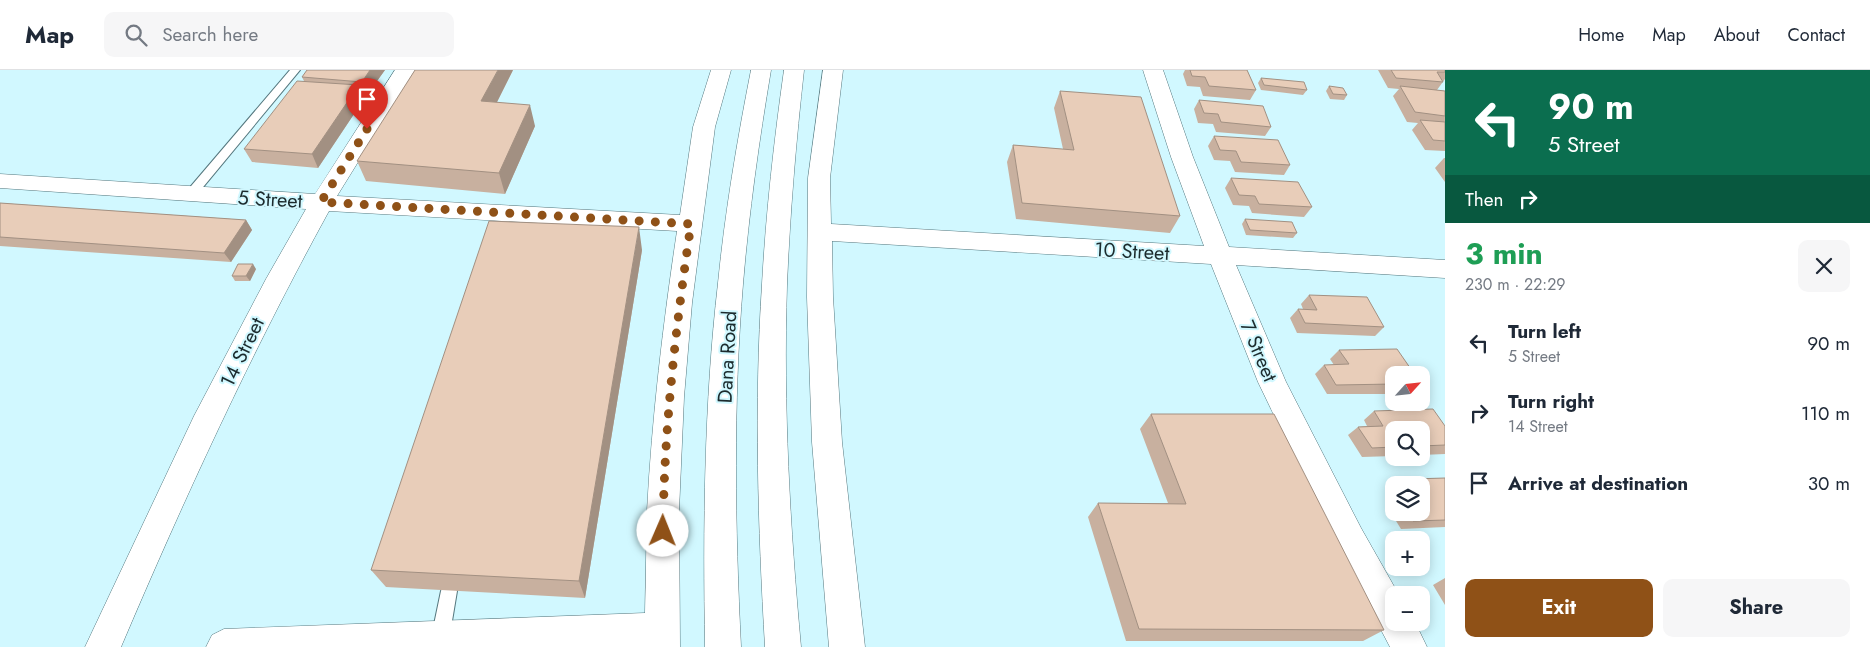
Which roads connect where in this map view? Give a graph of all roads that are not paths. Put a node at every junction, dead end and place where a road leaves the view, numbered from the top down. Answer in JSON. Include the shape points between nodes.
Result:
{"nodes":[{"id":1,"x":295,"y":70,"type":"edge"},
{"id":2,"x":405,"y":70,"type":"edge"},
{"id":3,"x":721,"y":70,"type":"edge"},
{"id":4,"x":761,"y":70,"type":"edge"},
{"id":5,"x":794,"y":70,"type":"edge"},
{"id":6,"x":833,"y":70,"type":"edge"},
{"id":7,"x":1153,"y":70,"type":"edge"},
{"id":8,"x":0,"y":181,"type":"edge"},
{"id":9,"x":190,"y":195,"type":"junction"},
{"id":10,"x":321,"y":202,"type":"junction"},
{"id":11,"x":691,"y":224,"type":"junction"},
{"id":12,"x":819,"y":232,"type":"junction"},
{"id":13,"x":1220,"y":256,"type":"junction"},
{"id":14,"x":1445,"y":269,"type":"edge"},
{"id":15,"x":449,"y":591,"type":"edge"},
{"id":16,"x":1385,"y":603,"type":"edge"},
{"id":17,"x":1401,"y":631,"type":"edge"},
{"id":18,"x":440,"y":638,"type":"junction"},
{"id":19,"x":662,"y":638,"type":"edge"},
{"id":20,"x":103,"y":647,"type":"edge"},
{"id":21,"x":224,"y":647,"type":"edge"},
{"id":22,"x":723,"y":647,"type":"edge"},
{"id":23,"x":783,"y":647,"type":"edge"},
{"id":24,"x":847,"y":647,"type":"edge"},
{"id":25,"x":1409,"y":647,"type":"edge"}],
"edges":[{"from":1,"to":9,"type":"lane"},
{"from":2,"to":10,"type":"street","name":"14 Street"},
{"from":3,"to":11,"type":"street","via":[[704,127]]},
{"from":4,"to":22,"type":"street","name":"Dana Road","via":[[736,221],[729,308],[721,498]]},
{"from":5,"to":23,"type":"street","via":[[778,220],[773,374],[774,491]]},
{"from":6,"to":12,"type":"street","via":[[819,178]]},
{"from":7,"to":13,"type":"street","name":"7 Street"},
{"from":8,"to":9,"type":"street","name":"5 Street"},
{"from":9,"to":10,"type":"street","name":"5 Street"},
{"from":10,"to":11,"type":"street","name":"5 Street","via":[[534,222]]},
{"from":10,"to":20,"type":"street","name":"14 Street","via":[[271,293],[169,499]]},
{"from":11,"to":19,"type":"street","via":[[670,397],[663,511]]},
{"from":12,"to":13,"type":"street","name":"10 Street"},
{"from":12,"to":24,"type":"street","via":[[827,442]]},
{"from":13,"to":14,"type":"street","name":"10 Street"},
{"from":13,"to":16,"type":"street","name":"7 Street","via":[[1272,382]]},
{"from":15,"to":18,"type":"lane"},
{"from":17,"to":25,"type":"street"},
{"from":18,"to":19,"type":"street"},
{"from":18,"to":21,"type":"street"}]}
